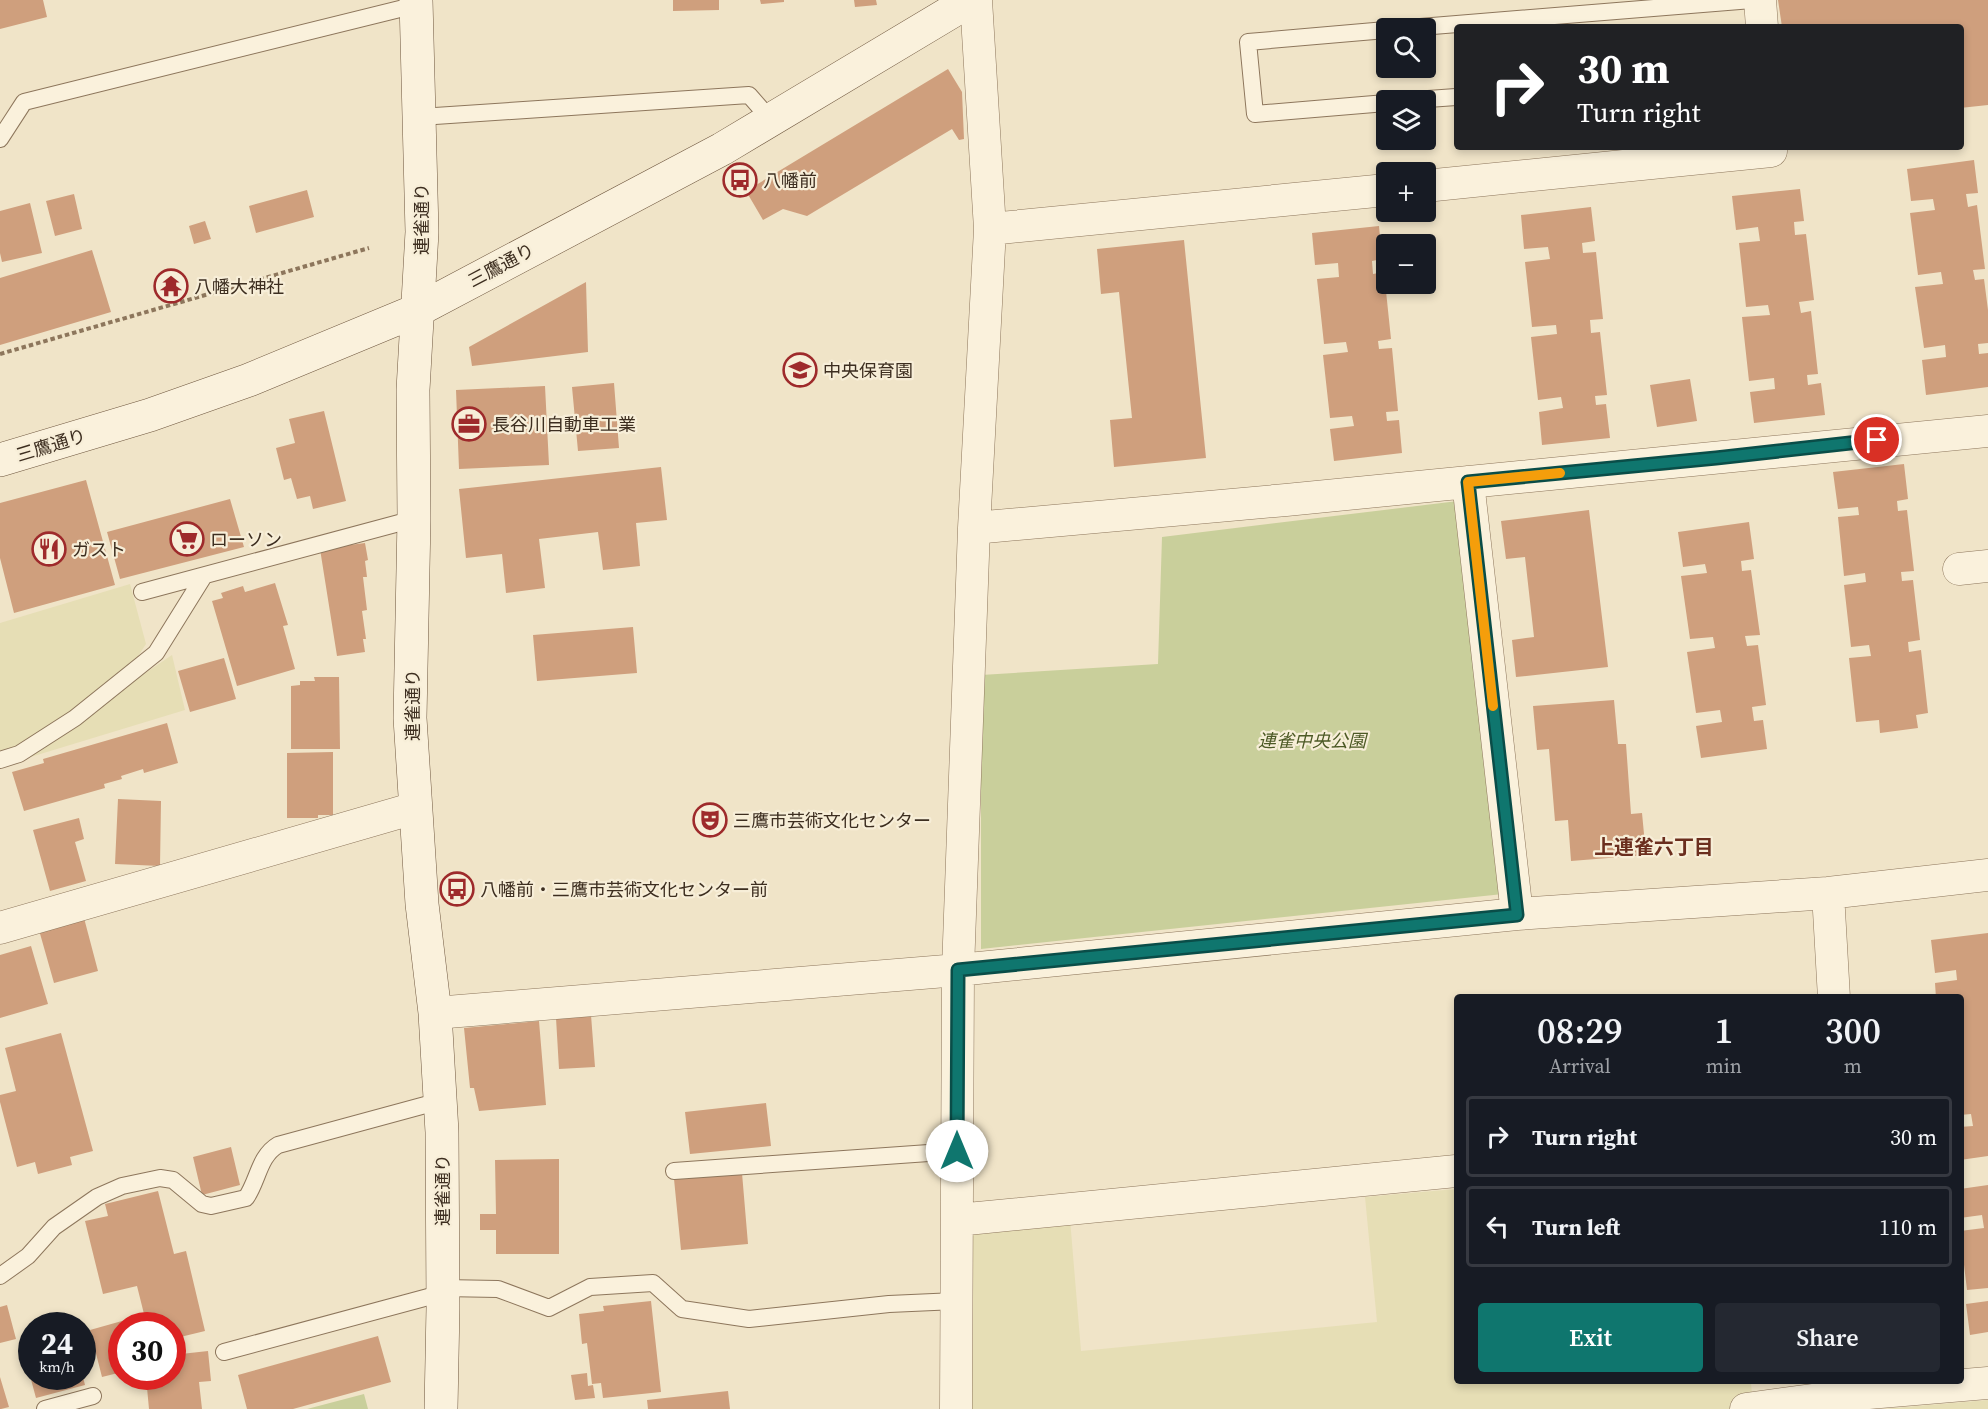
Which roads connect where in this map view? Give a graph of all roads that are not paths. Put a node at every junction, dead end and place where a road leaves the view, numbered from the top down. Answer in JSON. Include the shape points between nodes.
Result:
{"nodes":[{"id":1,"x":971,"y":0,"type":"edge"},
{"id":2,"x":976,"y":0,"type":"edge"},
{"id":3,"x":1752,"y":0,"type":"edge"},
{"id":4,"x":1760,"y":0,"type":"edge"},
{"id":5,"x":416,"y":2,"type":"edge"},
{"id":6,"x":1454,"y":24,"type":"edge"},
{"id":7,"x":1457,"y":24,"type":"edge"},
{"id":8,"x":1762,"y":24,"type":"edge"},
{"id":9,"x":1436,"y":26,"type":"edge"},
{"id":10,"x":1376,"y":31,"type":"edge"},
{"id":11,"x":1454,"y":97,"type":"edge"},
{"id":12,"x":1436,"y":98,"type":"edge"},
{"id":13,"x":1376,"y":104,"type":"edge"},
{"id":14,"x":420,"y":117,"type":"junction"},
{"id":15,"x":771,"y":120,"type":"junction"},
{"id":16,"x":0,"y":139,"type":"edge"},
{"id":17,"x":1771,"y":150,"type":"edge"},
{"id":18,"x":1436,"y":185,"type":"edge"},
{"id":19,"x":1376,"y":191,"type":"edge"},
{"id":20,"x":990,"y":229,"type":"junction"},
{"id":21,"x":418,"y":310,"type":"junction"},
{"id":22,"x":1988,"y":431,"type":"edge"},
{"id":23,"x":0,"y":460,"type":"edge"},
{"id":24,"x":1468,"y":482,"type":"junction"},
{"id":25,"x":414,"y":519,"type":"junction"},
{"id":26,"x":974,"y":528,"type":"junction"},
{"id":27,"x":204,"y":576,"type":"junction"},
{"id":28,"x":142,"y":592,"type":"dead end"},
{"id":29,"x":0,"y":760,"type":"edge"},
{"id":30,"x":415,"y":808,"type":"junction"},
{"id":31,"x":1988,"y":875,"type":"edge"},
{"id":32,"x":1828,"y":893,"type":"junction"},
{"id":33,"x":1517,"y":915,"type":"junction"},
{"id":34,"x":0,"y":928,"type":"edge"},
{"id":35,"x":958,"y":970,"type":"junction"},
{"id":36,"x":1834,"y":994,"type":"edge"},
{"id":37,"x":435,"y":1013,"type":"junction"},
{"id":38,"x":440,"y":1101,"type":"junction"},
{"id":39,"x":957,"y":1151,"type":"junction"},
{"id":40,"x":674,"y":1171,"type":"dead end"},
{"id":41,"x":1454,"y":1171,"type":"edge"},
{"id":42,"x":957,"y":1220,"type":"junction"},
{"id":43,"x":0,"y":1276,"type":"edge"},
{"id":44,"x":443,"y":1291,"type":"junction"},
{"id":45,"x":956,"y":1300,"type":"junction"},
{"id":46,"x":224,"y":1352,"type":"dead end"},
{"id":47,"x":1988,"y":1383,"type":"edge"},
{"id":48,"x":1962,"y":1384,"type":"edge"},
{"id":49,"x":1964,"y":1384,"type":"edge"},
{"id":50,"x":1857,"y":1388,"type":"edge"},
{"id":51,"x":93,"y":1396,"type":"dead end"},
{"id":52,"x":45,"y":1409,"type":"edge"},
{"id":53,"x":441,"y":1409,"type":"edge"},
{"id":54,"x":956,"y":1409,"type":"edge"},
{"id":55,"x":1746,"y":1409,"type":"edge"}],
"edges":[{"from":1,"to":15,"type":"main road","name":"三鷹通り"},
{"from":2,"to":20,"type":"street"},
{"from":3,"to":7,"type":"lane"},
{"from":4,"to":8,"type":"street"},
{"from":5,"to":14,"type":"main road","name":"連雀通り"},
{"from":5,"to":16,"type":"lane","via":[[24,102]]},
{"from":6,"to":9,"type":"lane"},
{"from":10,"to":13,"type":"lane","via":[[1248,42],[1255,114]]},
{"from":11,"to":12,"type":"lane"},
{"from":14,"to":15,"type":"lane","via":[[749,95]]},
{"from":14,"to":21,"type":"main road","name":"連雀通り","via":[[422,232]]},
{"from":15,"to":21,"type":"main road","name":"三鷹通り"},
{"from":17,"to":18,"type":"street"},
{"from":19,"to":20,"type":"street"},
{"from":20,"to":26,"type":"street"},
{"from":21,"to":23,"type":"main road","name":"三鷹通り","via":[[249,380]]},
{"from":21,"to":25,"type":"main road","name":"連雀通り","via":[[413,390]]},
{"from":22,"to":24,"type":"street"},
{"from":24,"to":26,"type":"street"},
{"from":24,"to":33,"type":"street"},
{"from":25,"to":27,"type":"lane"},
{"from":25,"to":30,"type":"main road","name":"連雀通り","via":[[410,718]]},
{"from":26,"to":35,"type":"street"},
{"from":27,"to":28,"type":"lane"},
{"from":27,"to":29,"type":"lane","via":[[156,653],[75,718],[19,754]]},
{"from":30,"to":34,"type":"street"},
{"from":30,"to":37,"type":"main road","name":"連雀通り"},
{"from":31,"to":32,"type":"street"},
{"from":32,"to":33,"type":"street"},
{"from":32,"to":36,"type":"street"},
{"from":33,"to":35,"type":"street"},
{"from":35,"to":37,"type":"street"},
{"from":35,"to":39,"type":"street"},
{"from":37,"to":38,"type":"main road","name":"連雀通り"},
{"from":38,"to":43,"type":"lane","via":[[278,1145],[269,1150],[246,1198],[211,1206],[202,1204],[173,1180],[160,1178],[109,1190],[54,1227],[28,1256]]},
{"from":38,"to":44,"type":"main road","name":"連雀通り"},
{"from":39,"to":40,"type":"lane"},
{"from":39,"to":42,"type":"street"},
{"from":41,"to":42,"type":"street"},
{"from":42,"to":45,"type":"street"},
{"from":44,"to":45,"type":"lane","via":[[498,1289],[549,1308],[590,1287],[653,1283],[682,1309],[749,1319]]},
{"from":44,"to":46,"type":"lane"},
{"from":44,"to":53,"type":"main road","name":"連雀通り"},
{"from":45,"to":54,"type":"street"},
{"from":47,"to":49,"type":"street"},
{"from":48,"to":50,"type":"street"},
{"from":50,"to":55,"type":"street"},
{"from":51,"to":52,"type":"lane"}]}
